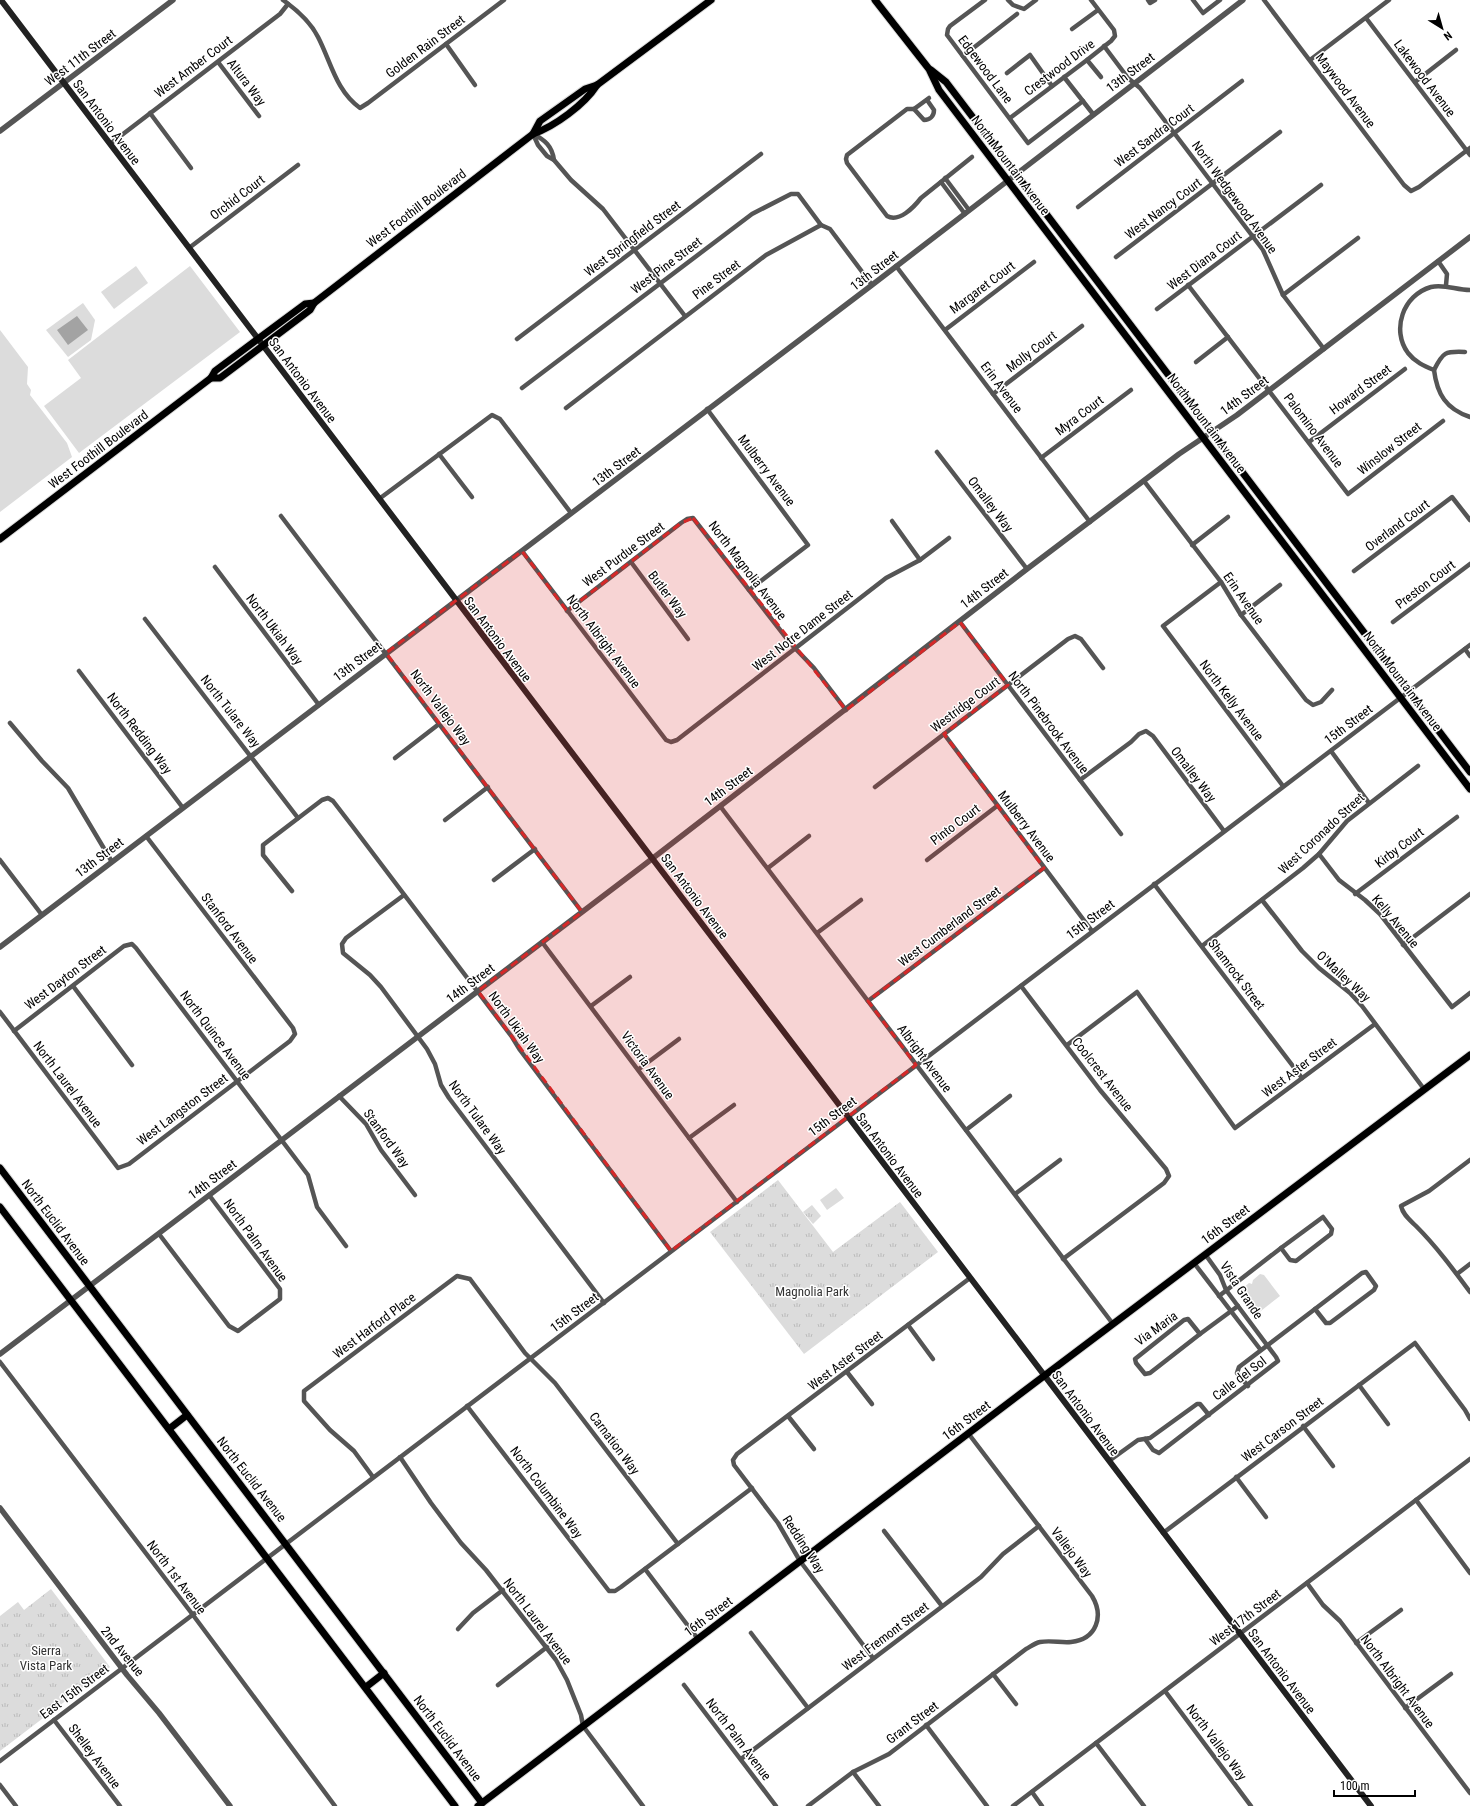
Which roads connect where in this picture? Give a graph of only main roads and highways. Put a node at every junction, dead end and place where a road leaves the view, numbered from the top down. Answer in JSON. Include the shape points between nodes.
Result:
{"nodes":[{"id":1,"x":1,"y":0,"type":"edge"},
{"id":2,"x":711,"y":0,"type":"edge"},
{"id":3,"x":875,"y":0,"type":"edge"},
{"id":4,"x":929,"y":69,"type":"junction"},
{"id":5,"x":314,"y":303,"type":"junction"},
{"id":6,"x":257,"y":339,"type":"junction"},
{"id":7,"x":262,"y":346,"type":"junction"},
{"id":8,"x":211,"y":378,"type":"junction"},
{"id":9,"x":0,"y":539,"type":"edge"},
{"id":10,"x":1470,"y":772,"type":"edge"},
{"id":11,"x":1470,"y":789,"type":"edge"},
{"id":12,"x":1470,"y":1055,"type":"edge"},
{"id":13,"x":0,"y":1168,"type":"edge"},
{"id":14,"x":0,"y":1207,"type":"edge"},
{"id":15,"x":1044,"y":1375,"type":"junction"},
{"id":16,"x":188,"y":1415,"type":"junction"},
{"id":17,"x":169,"y":1429,"type":"junction"},
{"id":18,"x":384,"y":1673,"type":"junction"},
{"id":19,"x":366,"y":1687,"type":"junction"},
{"id":20,"x":482,"y":1805,"type":"edge"},
{"id":21,"x":455,"y":1806,"type":"edge"},
{"id":22,"x":1371,"y":1806,"type":"edge"}],
"edges":[{"from":1,"to":6,"type":"main road","name":"San Antonio Avenue"},
{"from":2,"to":5,"type":"main road","name":"West Foothill Boulevard","via":[[597,85],[590,96],[547,129],[533,134]]},
{"from":3,"to":4,"type":"main road","name":"North Mountain Avenue"},
{"from":4,"to":10,"type":"main road","name":"North Mountain Avenue","via":[[946,82]]},
{"from":4,"to":11,"type":"main road","name":"North Mountain Avenue","via":[[939,90]]},
{"from":5,"to":6,"type":"main road","name":"West Foothill Boulevard","via":[[305,304]]},
{"from":5,"to":7,"type":"main road","name":"West Foothill Boulevard","via":[[310,310]]},
{"from":6,"to":7,"type":"main road","name":"San Antonio Avenue"},
{"from":6,"to":8,"type":"main road","name":"West Foothill Boulevard","via":[[215,371]]},
{"from":7,"to":8,"type":"main road","name":"West Foothill Boulevard","via":[[220,378]]},
{"from":7,"to":15,"type":"main road","name":"San Antonio Avenue"},
{"from":8,"to":9,"type":"main road","name":"West Foothill Boulevard"},
{"from":12,"to":15,"type":"main road","name":"16th Street"},
{"from":13,"to":16,"type":"main road","name":"North Euclid Avenue"},
{"from":14,"to":17,"type":"main road"},
{"from":15,"to":20,"type":"main road","name":"16th Street"},
{"from":15,"to":22,"type":"main road","name":"San Antonio Avenue"},
{"from":16,"to":17,"type":"main road"},
{"from":16,"to":18,"type":"main road","name":"North Euclid Avenue"},
{"from":17,"to":19,"type":"main road"},
{"from":18,"to":19,"type":"main road"},
{"from":18,"to":20,"type":"main road","name":"North Euclid Avenue"},
{"from":19,"to":21,"type":"main road"}]}
